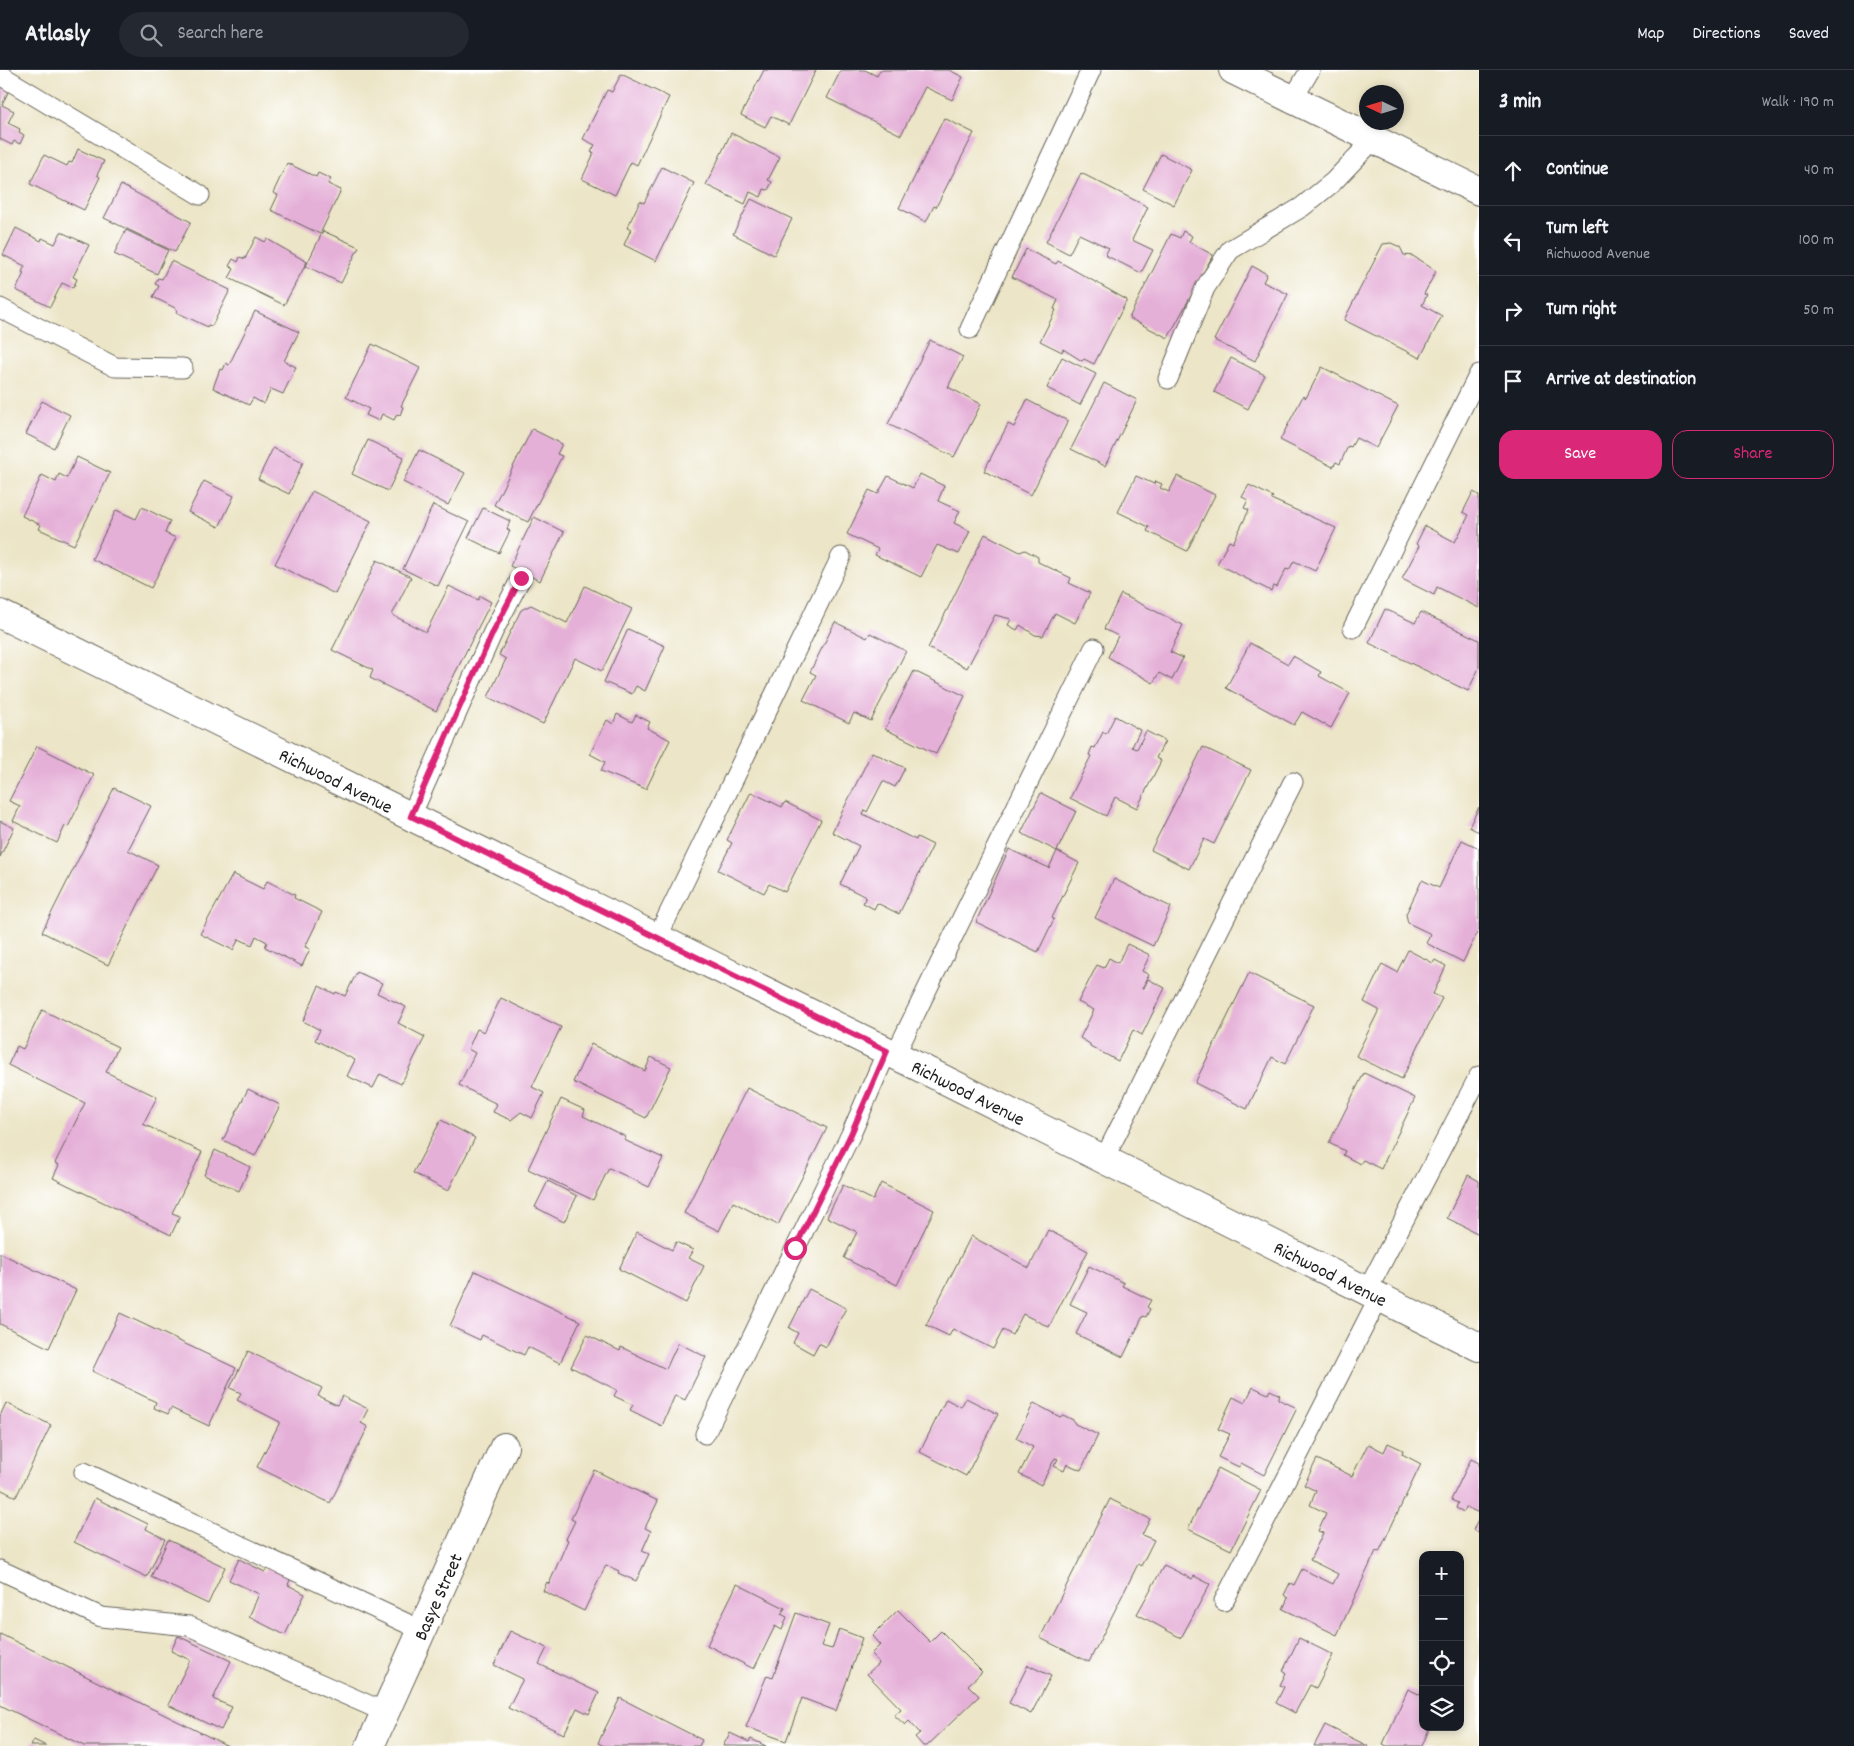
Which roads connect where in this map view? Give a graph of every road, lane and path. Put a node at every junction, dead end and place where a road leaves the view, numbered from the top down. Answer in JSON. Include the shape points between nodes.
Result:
{"nodes":[{"id":1,"x":1091,"y":70,"type":"edge"},
{"id":2,"x":1233,"y":70,"type":"edge"},
{"id":3,"x":1310,"y":70,"type":"edge"},
{"id":4,"x":0,"y":75,"type":"edge"},
{"id":5,"x":1292,"y":99,"type":"junction"},
{"id":6,"x":1374,"y":139,"type":"junction"},
{"id":7,"x":1479,"y":191,"type":"edge"},
{"id":8,"x":200,"y":195,"type":"dead end"},
{"id":9,"x":0,"y":308,"type":"edge"},
{"id":10,"x":970,"y":329,"type":"dead end"},
{"id":11,"x":183,"y":368,"type":"dead end"},
{"id":12,"x":1479,"y":374,"type":"edge"},
{"id":13,"x":1168,"y":379,"type":"dead end"},
{"id":14,"x":841,"y":557,"type":"dead end"},
{"id":15,"x":521,"y":578,"type":"dead end"},
{"id":16,"x":0,"y":614,"type":"edge"},
{"id":17,"x":1353,"y":628,"type":"dead end"},
{"id":18,"x":1094,"y":648,"type":"dead end"},
{"id":19,"x":1293,"y":782,"type":"dead end"},
{"id":20,"x":411,"y":816,"type":"junction"},
{"id":21,"x":657,"y":938,"type":"junction"},
{"id":22,"x":891,"y":1053,"type":"junction"},
{"id":23,"x":1479,"y":1076,"type":"edge"},
{"id":24,"x":1104,"y":1159,"type":"junction"},
{"id":25,"x":1373,"y":1294,"type":"junction"},
{"id":26,"x":1479,"y":1347,"type":"edge"},
{"id":27,"x":705,"y":1434,"type":"dead end"},
{"id":28,"x":504,"y":1446,"type":"dead end"},
{"id":29,"x":84,"y":1472,"type":"dead end"},
{"id":30,"x":0,"y":1570,"type":"edge"},
{"id":31,"x":1224,"y":1601,"type":"dead end"},
{"id":32,"x":423,"y":1631,"type":"junction"},
{"id":33,"x":387,"y":1713,"type":"junction"},
{"id":34,"x":379,"y":1743,"type":"edge"}],
"edges":[{"from":1,"to":10,"type":"lane"},
{"from":2,"to":5,"type":"street"},
{"from":3,"to":5,"type":"lane"},
{"from":4,"to":8,"type":"lane"},
{"from":5,"to":6,"type":"street"},
{"from":6,"to":7,"type":"street"},
{"from":6,"to":13,"type":"lane","via":[[1333,182],[1302,207],[1230,250],[1205,288]]},
{"from":9,"to":11,"type":"lane","via":[[115,367]]},
{"from":12,"to":17,"type":"lane"},
{"from":14,"to":21,"type":"lane"},
{"from":15,"to":20,"type":"lane","via":[[493,632]]},
{"from":16,"to":20,"type":"street","name":"Richwood Avenue"},
{"from":18,"to":22,"type":"lane"},
{"from":19,"to":24,"type":"lane"},
{"from":20,"to":21,"type":"street","name":"Richwood Avenue"},
{"from":21,"to":22,"type":"street","name":"Richwood Avenue"},
{"from":22,"to":24,"type":"street","name":"Richwood Avenue"},
{"from":22,"to":27,"type":"lane"},
{"from":23,"to":25,"type":"lane"},
{"from":24,"to":25,"type":"street","name":"Richwood Avenue"},
{"from":25,"to":26,"type":"street","name":"Richwood Avenue"},
{"from":25,"to":31,"type":"lane"},
{"from":28,"to":32,"type":"street","name":"Basye Street"},
{"from":29,"to":32,"type":"lane"},
{"from":30,"to":33,"type":"lane","via":[[101,1617],[189,1626]]},
{"from":32,"to":33,"type":"street","name":"Basye Street"},
{"from":33,"to":34,"type":"street","name":"Basye Street"}]}
